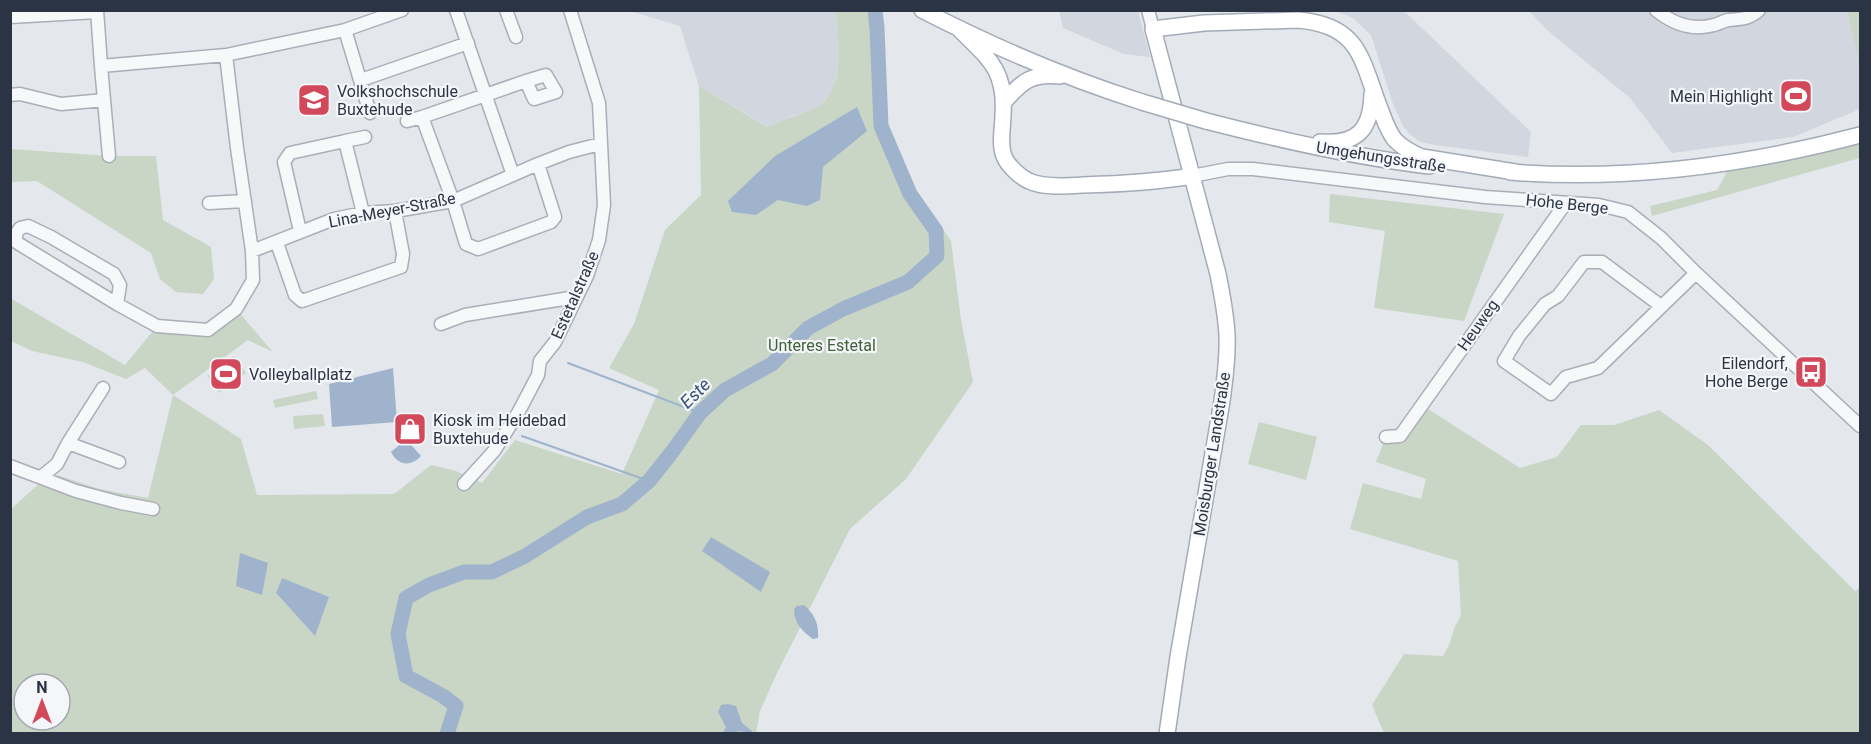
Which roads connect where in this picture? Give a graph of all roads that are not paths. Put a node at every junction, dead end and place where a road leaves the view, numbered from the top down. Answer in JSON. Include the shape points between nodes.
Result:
{"nodes":[{"id":1,"x":402,"y":10,"type":"edge"},
{"id":2,"x":456,"y":10,"type":"edge"},
{"id":3,"x":506,"y":10,"type":"edge"},
{"id":4,"x":570,"y":10,"type":"edge"},
{"id":5,"x":922,"y":10,"type":"edge"},
{"id":6,"x":1148,"y":10,"type":"edge"},
{"id":7,"x":1656,"y":10,"type":"edge"},
{"id":8,"x":1759,"y":10,"type":"edge"},
{"id":9,"x":97,"y":11,"type":"edge"},
{"id":10,"x":1728,"y":15,"type":"edge"},
{"id":11,"x":10,"y":17,"type":"edge"},
{"id":12,"x":1153,"y":29,"type":"junction"},
{"id":13,"x":345,"y":30,"type":"junction"},
{"id":14,"x":960,"y":30,"type":"junction"},
{"id":15,"x":516,"y":37,"type":"dead end"},
{"id":16,"x":468,"y":43,"type":"junction"},
{"id":17,"x":226,"y":55,"type":"junction"},
{"id":18,"x":101,"y":66,"type":"junction"},
{"id":19,"x":1069,"y":76,"type":"junction"},
{"id":20,"x":361,"y":80,"type":"junction"},
{"id":21,"x":526,"y":81,"type":"dead end"},
{"id":22,"x":1372,"y":91,"type":"junction"},
{"id":23,"x":10,"y":95,"type":"edge"},
{"id":24,"x":486,"y":95,"type":"junction"},
{"id":25,"x":104,"y":100,"type":"junction"},
{"id":26,"x":1004,"y":102,"type":"junction"},
{"id":27,"x":370,"y":113,"type":"dead end"},
{"id":28,"x":422,"y":117,"type":"junction"},
{"id":29,"x":407,"y":121,"type":"dead end"},
{"id":30,"x":1251,"y":132,"type":"junction"},
{"id":31,"x":1860,"y":135,"type":"edge"},
{"id":32,"x":365,"y":137,"type":"dead end"},
{"id":33,"x":345,"y":141,"type":"junction"},
{"id":34,"x":600,"y":144,"type":"junction"},
{"id":35,"x":109,"y":156,"type":"dead end"},
{"id":36,"x":538,"y":164,"type":"junction"},
{"id":37,"x":1521,"y":173,"type":"junction"},
{"id":38,"x":513,"y":175,"type":"junction"},
{"id":39,"x":1192,"y":176,"type":"junction"},
{"id":40,"x":245,"y":201,"type":"junction"},
{"id":41,"x":453,"y":201,"type":"junction"},
{"id":42,"x":209,"y":203,"type":"dead end"},
{"id":43,"x":1565,"y":204,"type":"junction"},
{"id":44,"x":395,"y":211,"type":"junction"},
{"id":45,"x":363,"y":213,"type":"junction"},
{"id":46,"x":300,"y":231,"type":"junction"},
{"id":47,"x":277,"y":243,"type":"junction"},
{"id":48,"x":252,"y":251,"type":"junction"},
{"id":49,"x":1696,"y":273,"type":"junction"},
{"id":50,"x":576,"y":297,"type":"junction"},
{"id":51,"x":117,"y":304,"type":"junction"},
{"id":52,"x":1660,"y":306,"type":"junction"},
{"id":53,"x":441,"y":324,"type":"dead end"},
{"id":54,"x":103,"y":388,"type":"dead end"},
{"id":55,"x":1860,"y":426,"type":"edge"},
{"id":56,"x":1386,"y":437,"type":"dead end"},
{"id":57,"x":68,"y":443,"type":"junction"},
{"id":58,"x":119,"y":462,"type":"dead end"},
{"id":59,"x":10,"y":466,"type":"edge"},
{"id":60,"x":41,"y":477,"type":"junction"},
{"id":61,"x":464,"y":484,"type":"dead end"},
{"id":62,"x":153,"y":509,"type":"dead end"},
{"id":63,"x":1167,"y":734,"type":"edge"}],
"edges":[{"from":1,"to":13,"type":"street"},
{"from":2,"to":16,"type":"street"},
{"from":3,"to":15,"type":"street"},
{"from":4,"to":34,"type":"street","name":"Estetalstraße","via":[[599,103]]},
{"from":5,"to":14,"type":"main road","name":"Umgehungsstraße"},
{"from":6,"to":12,"type":"street"},
{"from":7,"to":10,"type":"street","via":[[1667,19],[1690,27],[1716,25]]},
{"from":8,"to":10,"type":"street","via":[[1737,20]]},
{"from":9,"to":11,"type":"street"},
{"from":9,"to":18,"type":"street"},
{"from":12,"to":22,"type":"main road","via":[[1243,21],[1298,20],[1319,24],[1338,31],[1360,52]]},
{"from":12,"to":39,"type":"main road","name":"Moisburger Landstraße"},
{"from":13,"to":17,"type":"street"},
{"from":13,"to":20,"type":"street"},
{"from":14,"to":19,"type":"main road","name":"Umgehungsstraße"},
{"from":14,"to":26,"type":"main road","via":[[991,60],[999,75]]},
{"from":16,"to":20,"type":"street"},
{"from":16,"to":24,"type":"street"},
{"from":17,"to":18,"type":"street"},
{"from":17,"to":40,"type":"street"},
{"from":18,"to":25,"type":"street"},
{"from":19,"to":26,"type":"main road","via":[[1034,77],[1020,84]]},
{"from":19,"to":30,"type":"main road","name":"Umgehungsstraße","bridge":true,"via":[[1142,102]]},
{"from":20,"to":27,"type":"street"},
{"from":21,"to":24,"type":"street"},
{"from":22,"to":30,"type":"main road","via":[[1369,119],[1360,132],[1337,143]]},
{"from":22,"to":37,"type":"main road","via":[[1389,131],[1408,150],[1422,157]]},
{"from":23,"to":25,"type":"street","via":[[61,104]]},
{"from":24,"to":28,"type":"street"},
{"from":24,"to":38,"type":"street"},
{"from":25,"to":35,"type":"street"},
{"from":26,"to":39,"type":"main road","via":[[1004,156],[1014,171],[1030,182],[1058,186],[1116,184]]},
{"from":28,"to":29,"type":"street"},
{"from":28,"to":41,"type":"street"},
{"from":30,"to":37,"type":"main road","name":"Umgehungsstraße","via":[[1389,161]]},
{"from":31,"to":37,"type":"main road","name":"Umgehungsstraße","via":[[1735,163],[1585,176]]},
{"from":32,"to":33,"type":"street"},
{"from":33,"to":45,"type":"street"},
{"from":33,"to":46,"type":"street","via":[[290,153],[284,162]]},
{"from":34,"to":36,"type":"street","name":"Lina-Meyer-Straße"},
{"from":34,"to":50,"type":"street","name":"Estetalstraße","via":[[604,205],[599,240]]},
{"from":36,"to":38,"type":"street","name":"Lina-Meyer-Straße"},
{"from":36,"to":41,"type":"street","via":[[555,217],[551,222],[478,249],[466,244]]},
{"from":38,"to":41,"type":"street","name":"Lina-Meyer-Straße"},
{"from":39,"to":43,"type":"street","name":"Hohe Berge","via":[[1253,169]]},
{"from":39,"to":63,"type":"main road","name":"Moisburger Landstraße","via":[[1225,309],[1227,358]]},
{"from":40,"to":42,"type":"street"},
{"from":40,"to":48,"type":"street"},
{"from":41,"to":44,"type":"street","name":"Lina-Meyer-Straße"},
{"from":43,"to":49,"type":"street","name":"Hohe Berge","via":[[1599,205],[1628,212]]},
{"from":43,"to":56,"type":"street","name":"Heuweg","via":[[1400,435]]},
{"from":44,"to":45,"type":"street","name":"Lina-Meyer-Straße"},
{"from":44,"to":47,"type":"street","via":[[403,254],[401,267],[302,301],[295,295]]},
{"from":45,"to":46,"type":"street","name":"Lina-Meyer-Straße"},
{"from":46,"to":47,"type":"street","name":"Lina-Meyer-Straße"},
{"from":47,"to":48,"type":"street","name":"Lina-Meyer-Straße"},
{"from":48,"to":51,"type":"street","via":[[253,280],[236,309],[207,330],[157,326]]},
{"from":49,"to":52,"type":"street"},
{"from":49,"to":55,"type":"street","name":"Hohe Berge"},
{"from":50,"to":53,"type":"street","via":[[465,315]]},
{"from":50,"to":61,"type":"street","name":"Estetalstraße","via":[[555,342],[540,361],[538,375],[518,413],[494,451]]},
{"from":51,"to":51,"type":"street","via":[[16,242],[20,228],[28,226],[51,237],[114,274],[120,285]]},
{"from":52,"to":52,"type":"street","via":[[1598,368],[1566,377],[1551,394],[1504,361],[1519,336],[1545,304],[1558,297],[1584,262],[1602,261]]},
{"from":54,"to":57,"type":"street"},
{"from":57,"to":58,"type":"street"},
{"from":57,"to":60,"type":"street","via":[[57,464]]},
{"from":59,"to":60,"type":"street"},
{"from":60,"to":62,"type":"street","via":[[76,491]]}]}
